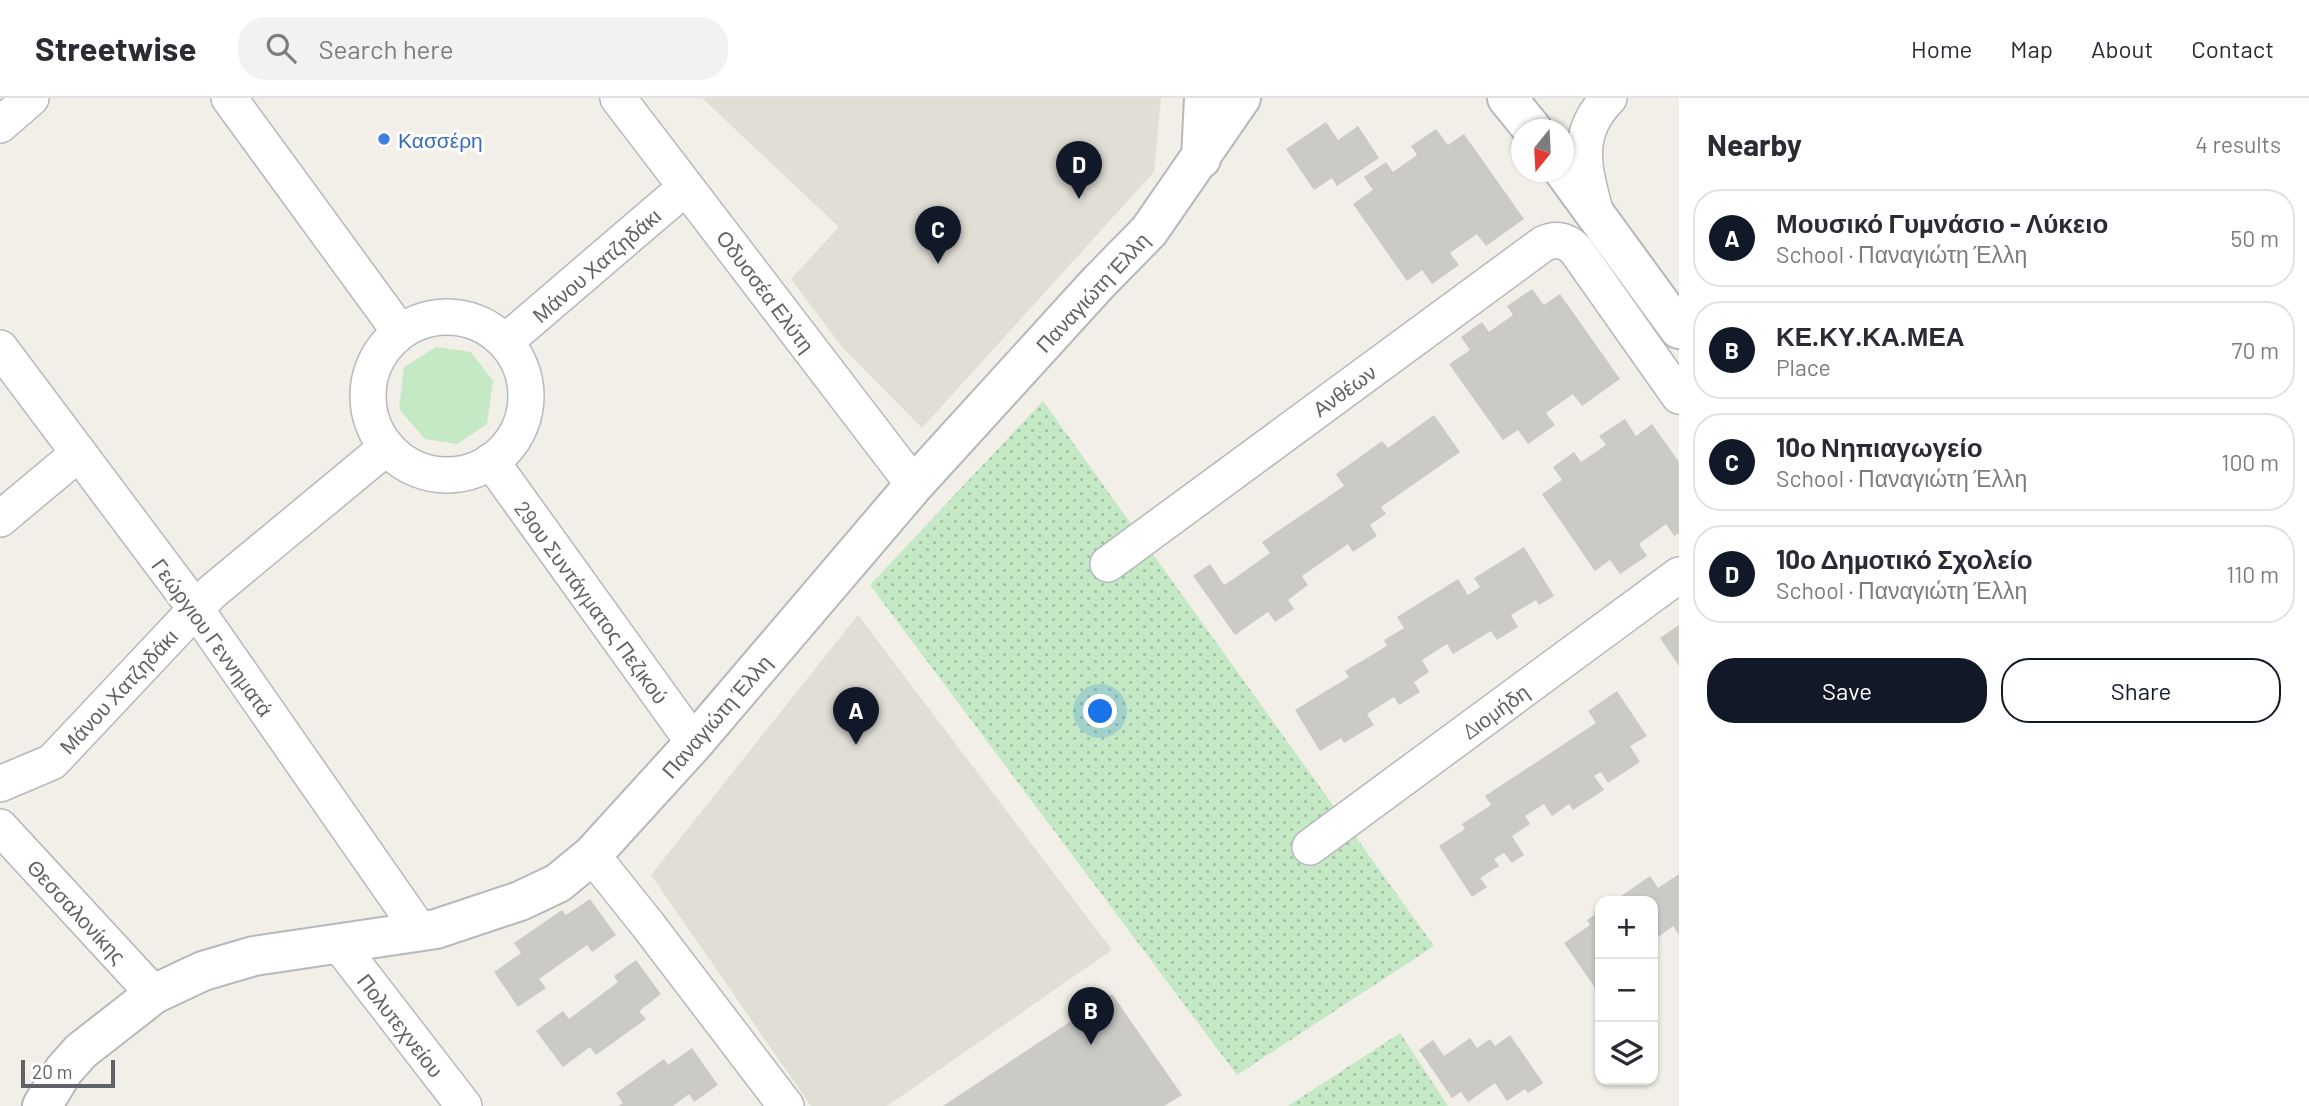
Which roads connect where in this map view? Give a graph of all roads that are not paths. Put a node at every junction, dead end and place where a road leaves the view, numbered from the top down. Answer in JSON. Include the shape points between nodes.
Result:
{"nodes":[{"id":1,"x":31,"y":98,"type":"edge"},
{"id":2,"x":229,"y":98,"type":"edge"},
{"id":3,"x":618,"y":98,"type":"edge"},
{"id":4,"x":1204,"y":98,"type":"edge"},
{"id":5,"x":1241,"y":98,"type":"edge"},
{"id":6,"x":1507,"y":98,"type":"edge"},
{"id":7,"x":1609,"y":98,"type":"edge"},
{"id":8,"x":1524,"y":119,"type":"edge"},
{"id":9,"x":0,"y":125,"type":"edge"},
{"id":10,"x":1201,"y":159,"type":"junction"},
{"id":11,"x":1572,"y":182,"type":"edge"},
{"id":12,"x":686,"y":187,"type":"junction"},
{"id":13,"x":1596,"y":214,"type":"junction"},
{"id":14,"x":1679,"y":329,"type":"edge"},
{"id":15,"x":400,"y":332,"type":"junction"},
{"id":16,"x":505,"y":342,"type":"junction"},
{"id":17,"x":0,"y":348,"type":"edge"},
{"id":18,"x":1676,"y":385,"type":"edge"},
{"id":19,"x":387,"y":447,"type":"junction"},
{"id":20,"x":79,"y":453,"type":"junction"},
{"id":21,"x":491,"y":461,"type":"junction"},
{"id":22,"x":914,"y":485,"type":"junction"},
{"id":23,"x":0,"y":519,"type":"edge"},
{"id":24,"x":1108,"y":564,"type":"dead end"},
{"id":25,"x":1679,"y":575,"type":"edge"},
{"id":26,"x":195,"y":608,"type":"junction"},
{"id":27,"x":694,"y":743,"type":"junction"},
{"id":28,"x":0,"y":784,"type":"edge"},
{"id":29,"x":0,"y":827,"type":"edge"},
{"id":30,"x":1310,"y":846,"type":"dead end"},
{"id":31,"x":592,"y":855,"type":"junction"},
{"id":32,"x":420,"y":931,"type":"junction"},
{"id":33,"x":338,"y":943,"type":"junction"},
{"id":34,"x":154,"y":994,"type":"junction"},
{"id":35,"x":42,"y":1106,"type":"edge"},
{"id":36,"x":464,"y":1106,"type":"edge"},
{"id":37,"x":786,"y":1106,"type":"edge"}],
"edges":[{"from":1,"to":9,"type":"street"},
{"from":2,"to":15,"type":"street"},
{"from":3,"to":12,"type":"street","name":"Οδυσσέα Ελύτη"},
{"from":4,"to":10,"type":"street"},
{"from":5,"to":10,"type":"street","name":"Παναγιώτη Έλλη"},
{"from":6,"to":8,"type":"street"},
{"from":7,"to":13,"type":"street","via":[[1596,111],[1584,150]]},
{"from":10,"to":22,"type":"street","name":"Παναγιώτη Έλλη","via":[[1149,231]]},
{"from":11,"to":13,"type":"street"},
{"from":12,"to":16,"type":"street","name":"Μάνου Χατζηδάκι"},
{"from":12,"to":22,"type":"street","name":"Οδυσσέα Ελύτη"},
{"from":13,"to":14,"type":"street"},
{"from":15,"to":16,"type":"street","via":[[431,318],[450,316],[486,326]]},
{"from":15,"to":19,"type":"street","via":[[374,363],[369,382],[371,420]]},
{"from":16,"to":21,"type":"street","via":[[522,369],[526,406],[511,442]]},
{"from":17,"to":20,"type":"street","name":"Γεώργιου Γεννηματά"},
{"from":18,"to":24,"type":"street","name":"Ανθέων","via":[[1582,258],[1569,243],[1552,240]]},
{"from":19,"to":21,"type":"street","via":[[407,464],[444,475],[464,473]]},
{"from":19,"to":26,"type":"street","name":"Μάνου Χατζηδάκι"},
{"from":20,"to":23,"type":"street"},
{"from":20,"to":26,"type":"street","name":"Γεώργιου Γεννηματά"},
{"from":21,"to":27,"type":"street","name":"29ου Συντάγματος Πεζικού"},
{"from":22,"to":27,"type":"street","name":"Παναγιώτη Έλλη"},
{"from":25,"to":30,"type":"street","name":"Διομήδη"},
{"from":26,"to":28,"type":"street","name":"Μάνου Χατζηδάκι","via":[[52,762]]},
{"from":26,"to":32,"type":"street","name":"Γεώργιου Γεννηματά"},
{"from":27,"to":31,"type":"street","name":"Παναγιώτη Έλλη"},
{"from":29,"to":34,"type":"street","name":"Θεσσαλονίκης"},
{"from":31,"to":32,"type":"street","name":"Παναγιώτη Έλλη","via":[[558,883],[520,901]]},
{"from":31,"to":37,"type":"street"},
{"from":32,"to":33,"type":"street","name":"Παναγιώτη Έλλη"},
{"from":33,"to":34,"type":"street","name":"Παναγιώτη Έλλη","via":[[242,960],[203,971]]},
{"from":33,"to":36,"type":"street","name":"Πολυτεχνείου"},
{"from":34,"to":35,"type":"street","name":"Παναγιώτη Έλλη","via":[[81,1051]]}]}
